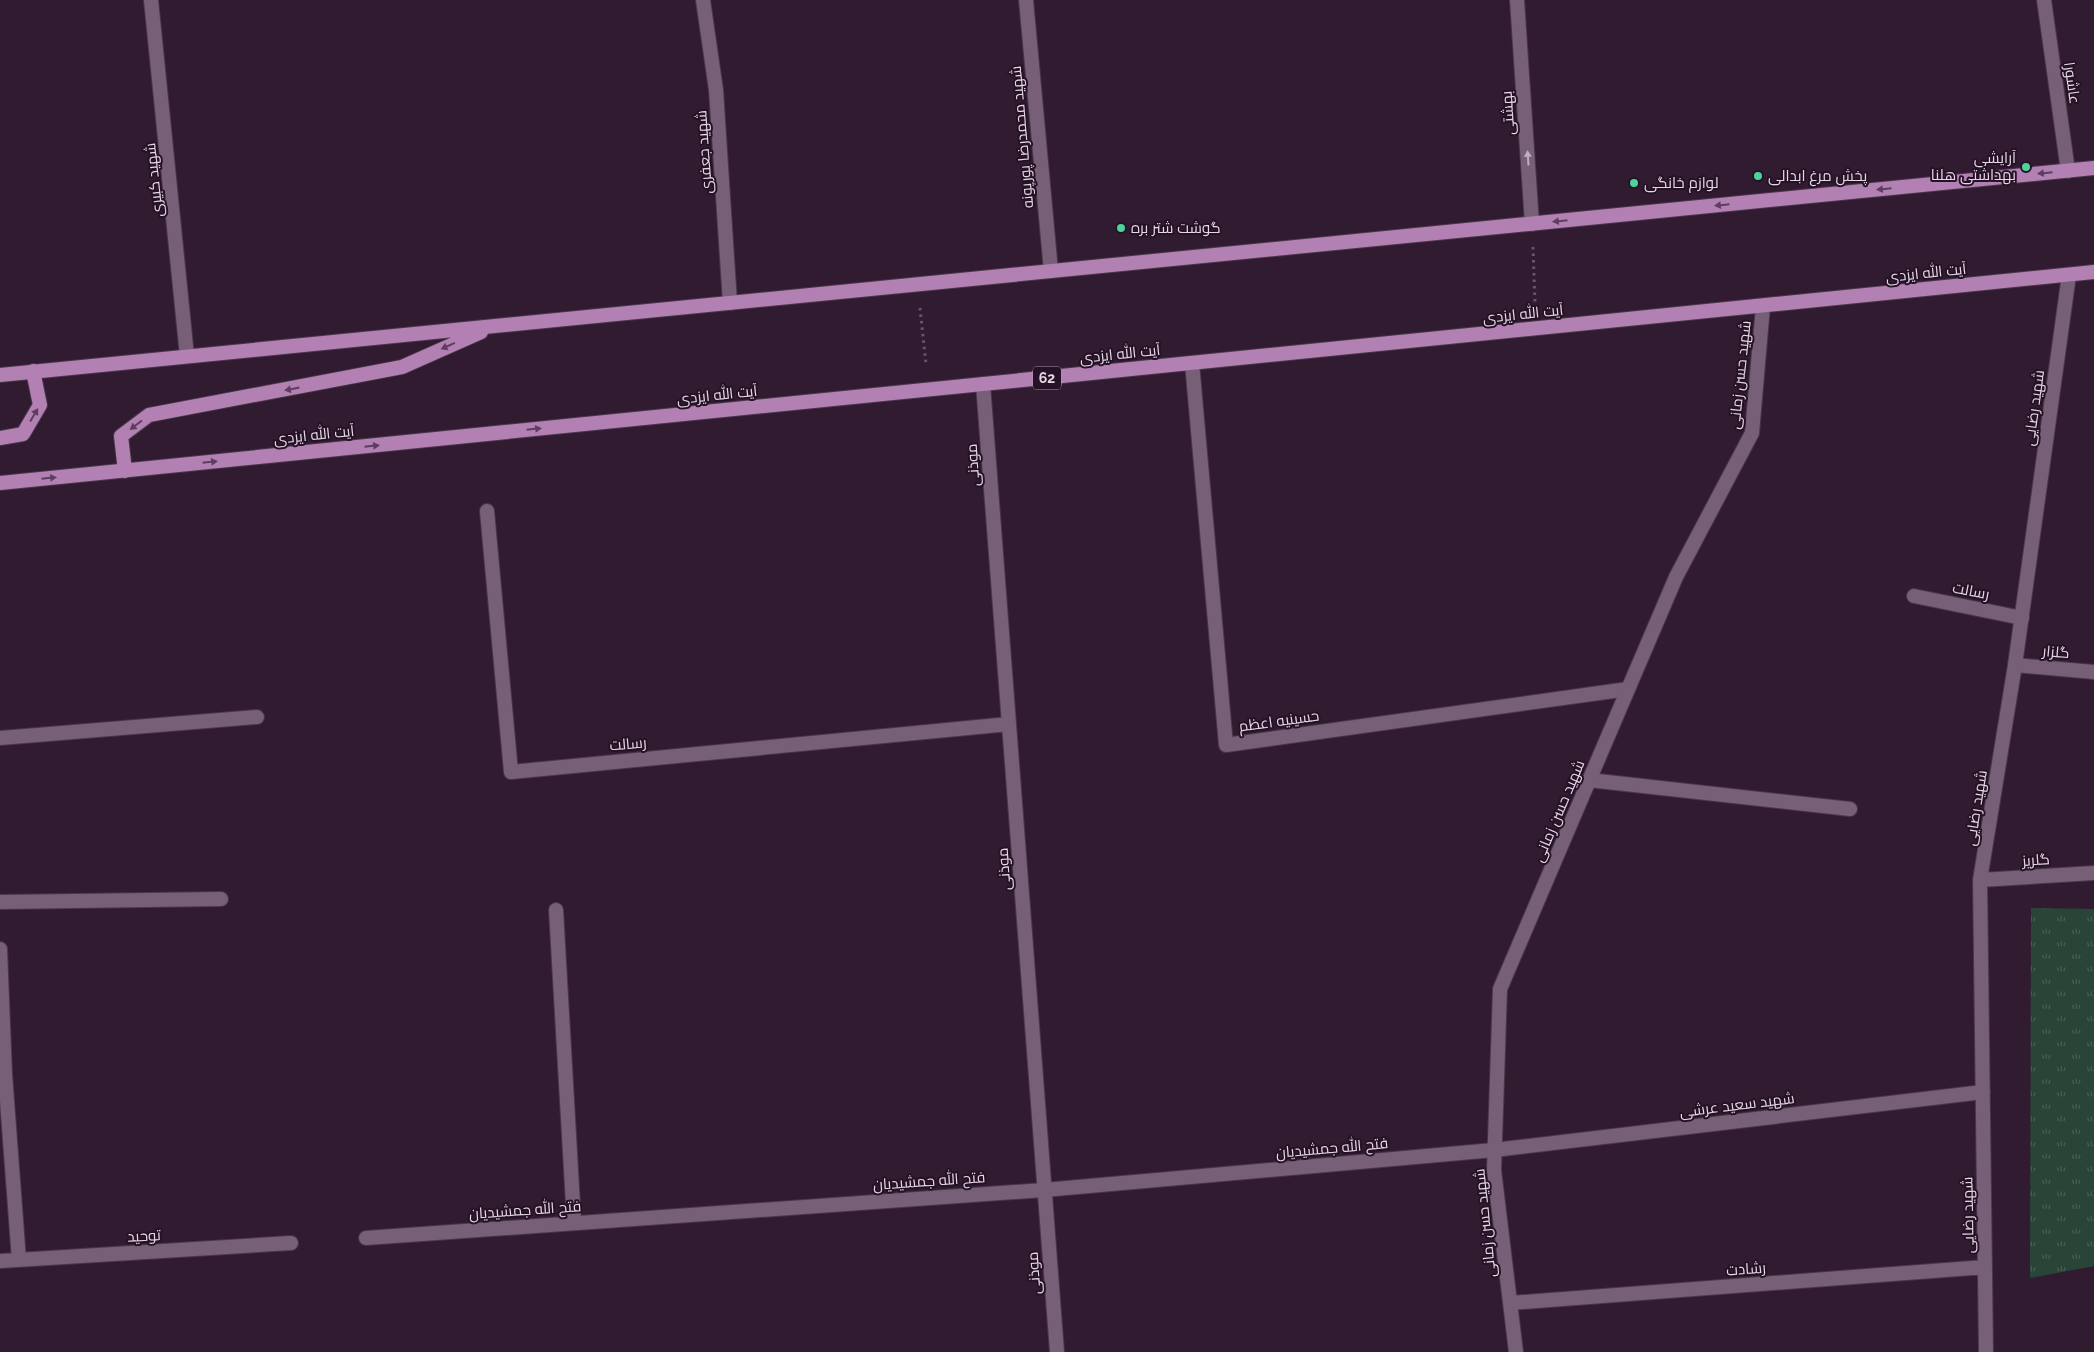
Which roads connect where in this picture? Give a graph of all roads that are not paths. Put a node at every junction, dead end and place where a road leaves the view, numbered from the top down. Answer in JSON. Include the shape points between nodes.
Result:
{"nodes":[{"id":1,"x":151,"y":0,"type":"edge"},
{"id":2,"x":704,"y":0,"type":"edge"},
{"id":3,"x":1026,"y":0,"type":"edge"},
{"id":4,"x":1517,"y":0,"type":"edge"},
{"id":5,"x":2044,"y":0,"type":"edge"},
{"id":6,"x":2094,"y":168,"type":"edge"},
{"id":7,"x":2068,"y":171,"type":"junction"},
{"id":8,"x":1532,"y":224,"type":"junction"},
{"id":9,"x":1051,"y":271,"type":"junction"},
{"id":10,"x":2094,"y":272,"type":"edge"},
{"id":11,"x":2069,"y":275,"type":"junction"},
{"id":12,"x":730,"y":303,"type":"junction"},
{"id":13,"x":1763,"y":306,"type":"junction"},
{"id":14,"x":493,"y":326,"type":"junction"},
{"id":15,"x":188,"y":356,"type":"junction"},
{"id":16,"x":1192,"y":363,"type":"junction"},
{"id":17,"x":33,"y":371,"type":"junction"},
{"id":18,"x":0,"y":375,"type":"edge"},
{"id":19,"x":983,"y":384,"type":"junction"},
{"id":20,"x":0,"y":438,"type":"edge"},
{"id":21,"x":125,"y":471,"type":"junction"},
{"id":22,"x":0,"y":483,"type":"edge"},
{"id":23,"x":487,"y":511,"type":"dead end"},
{"id":24,"x":1914,"y":596,"type":"dead end"},
{"id":25,"x":2022,"y":618,"type":"junction"},
{"id":26,"x":2016,"y":665,"type":"junction"},
{"id":27,"x":2094,"y":672,"type":"edge"},
{"id":28,"x":1628,"y":689,"type":"junction"},
{"id":29,"x":256,"y":717,"type":"dead end"},
{"id":30,"x":1009,"y":724,"type":"junction"},
{"id":31,"x":0,"y":738,"type":"edge"},
{"id":32,"x":1589,"y":780,"type":"junction"},
{"id":33,"x":1850,"y":809,"type":"dead end"},
{"id":34,"x":2094,"y":873,"type":"edge"},
{"id":35,"x":1980,"y":880,"type":"junction"},
{"id":36,"x":221,"y":899,"type":"dead end"},
{"id":37,"x":0,"y":902,"type":"edge"},
{"id":38,"x":556,"y":910,"type":"dead end"},
{"id":39,"x":0,"y":949,"type":"edge"},
{"id":40,"x":1983,"y":1092,"type":"junction"},
{"id":41,"x":1494,"y":1150,"type":"junction"},
{"id":42,"x":1044,"y":1190,"type":"junction"},
{"id":43,"x":574,"y":1222,"type":"junction"},
{"id":44,"x":366,"y":1238,"type":"dead end"},
{"id":45,"x":290,"y":1243,"type":"dead end"},
{"id":46,"x":19,"y":1260,"type":"junction"},
{"id":47,"x":0,"y":1261,"type":"edge"},
{"id":48,"x":1985,"y":1267,"type":"junction"},
{"id":49,"x":1510,"y":1303,"type":"junction"},
{"id":50,"x":1057,"y":1352,"type":"edge"},
{"id":51,"x":1516,"y":1352,"type":"edge"},
{"id":52,"x":1986,"y":1352,"type":"edge"}],
"edges":[{"from":1,"to":15,"type":"street","name":"شهید کبیری"},
{"from":2,"to":12,"type":"street","name":"شهید جعفری","via":[[716,90]]},
{"from":3,"to":9,"type":"street","name":"شهید محمدرضا پورپونه"},
{"from":8,"to":4,"type":"street","name":"بهشتی","one_way":true},
{"from":5,"to":7,"type":"street","name":"عاشورا"},
{"from":6,"to":7,"type":"highway"},
{"from":7,"to":8,"type":"highway","one_way":true},
{"from":8,"to":9,"type":"highway"},
{"from":9,"to":12,"type":"highway"},
{"from":10,"to":11,"type":"highway","name":"آیت الله ایزدی","number":"62"},
{"from":11,"to":13,"type":"highway","name":"آیت الله ایزدی","number":"62"},
{"from":11,"to":25,"type":"street","name":"شهید رضایی"},
{"from":12,"to":14,"type":"highway"},
{"from":13,"to":16,"type":"highway","name":"آیت الله ایزدی","number":"62"},
{"from":13,"to":28,"type":"street","name":"شهید حسن زمانی","via":[[1752,433],[1676,577]]},
{"from":14,"to":15,"type":"highway"},
{"from":14,"to":21,"type":"highway","one_way":true,"via":[[402,367],[148,415],[121,436]]},
{"from":15,"to":17,"type":"highway"},
{"from":16,"to":19,"type":"highway","name":"آیت الله ایزدی","number":"62"},
{"from":16,"to":28,"type":"street","name":"حسینیه اعظم","via":[[1226,745]]},
{"from":17,"to":18,"type":"highway"},
{"from":20,"to":17,"type":"highway","one_way":true,"via":[[22,434],[40,405]]},
{"from":21,"to":19,"type":"highway","name":"آیت الله ایزدی","number":"62","one_way":true},
{"from":19,"to":30,"type":"street","name":"موذنی"},
{"from":22,"to":21,"type":"highway","name":"آیت الله ایزدی","number":"62","one_way":true},
{"from":23,"to":30,"type":"street","name":"رسالت","via":[[511,772]]},
{"from":24,"to":25,"type":"street","name":"رسالت"},
{"from":25,"to":26,"type":"street","name":"شهید رضایی"},
{"from":26,"to":27,"type":"street","name":"گلزار"},
{"from":26,"to":35,"type":"street","name":"شهید رضایی"},
{"from":28,"to":32,"type":"street","name":"شهید حسن زمانی"},
{"from":29,"to":31,"type":"street"},
{"from":30,"to":42,"type":"street","name":"موذنی"},
{"from":32,"to":33,"type":"street"},
{"from":32,"to":41,"type":"street","name":"شهید حسن زمانی","via":[[1500,989]]},
{"from":34,"to":35,"type":"street","name":"گلریز"},
{"from":35,"to":40,"type":"street","name":"شهید رضایی"},
{"from":36,"to":37,"type":"street"},
{"from":38,"to":43,"type":"street"},
{"from":39,"to":46,"type":"street","via":[[5,1074]]},
{"from":40,"to":41,"type":"street","name":"شهید سعید عرشی"},
{"from":40,"to":48,"type":"street","name":"شهید رضایی"},
{"from":41,"to":42,"type":"street","name":"فتح الله جمشیدیان"},
{"from":41,"to":49,"type":"street","name":"شهید حسن زمانی"},
{"from":42,"to":43,"type":"street","name":"فتح الله جمشیدیان"},
{"from":42,"to":50,"type":"street","name":"موذنی"},
{"from":43,"to":44,"type":"street","name":"فتح الله جمشیدیان"},
{"from":45,"to":46,"type":"street","name":"توحید"},
{"from":46,"to":47,"type":"street","name":"توحید"},
{"from":48,"to":49,"type":"street","name":"رشادت"},
{"from":48,"to":52,"type":"street","name":"شهید رضایی"},
{"from":49,"to":51,"type":"street","name":"شهید حسن زمانی"}]}
